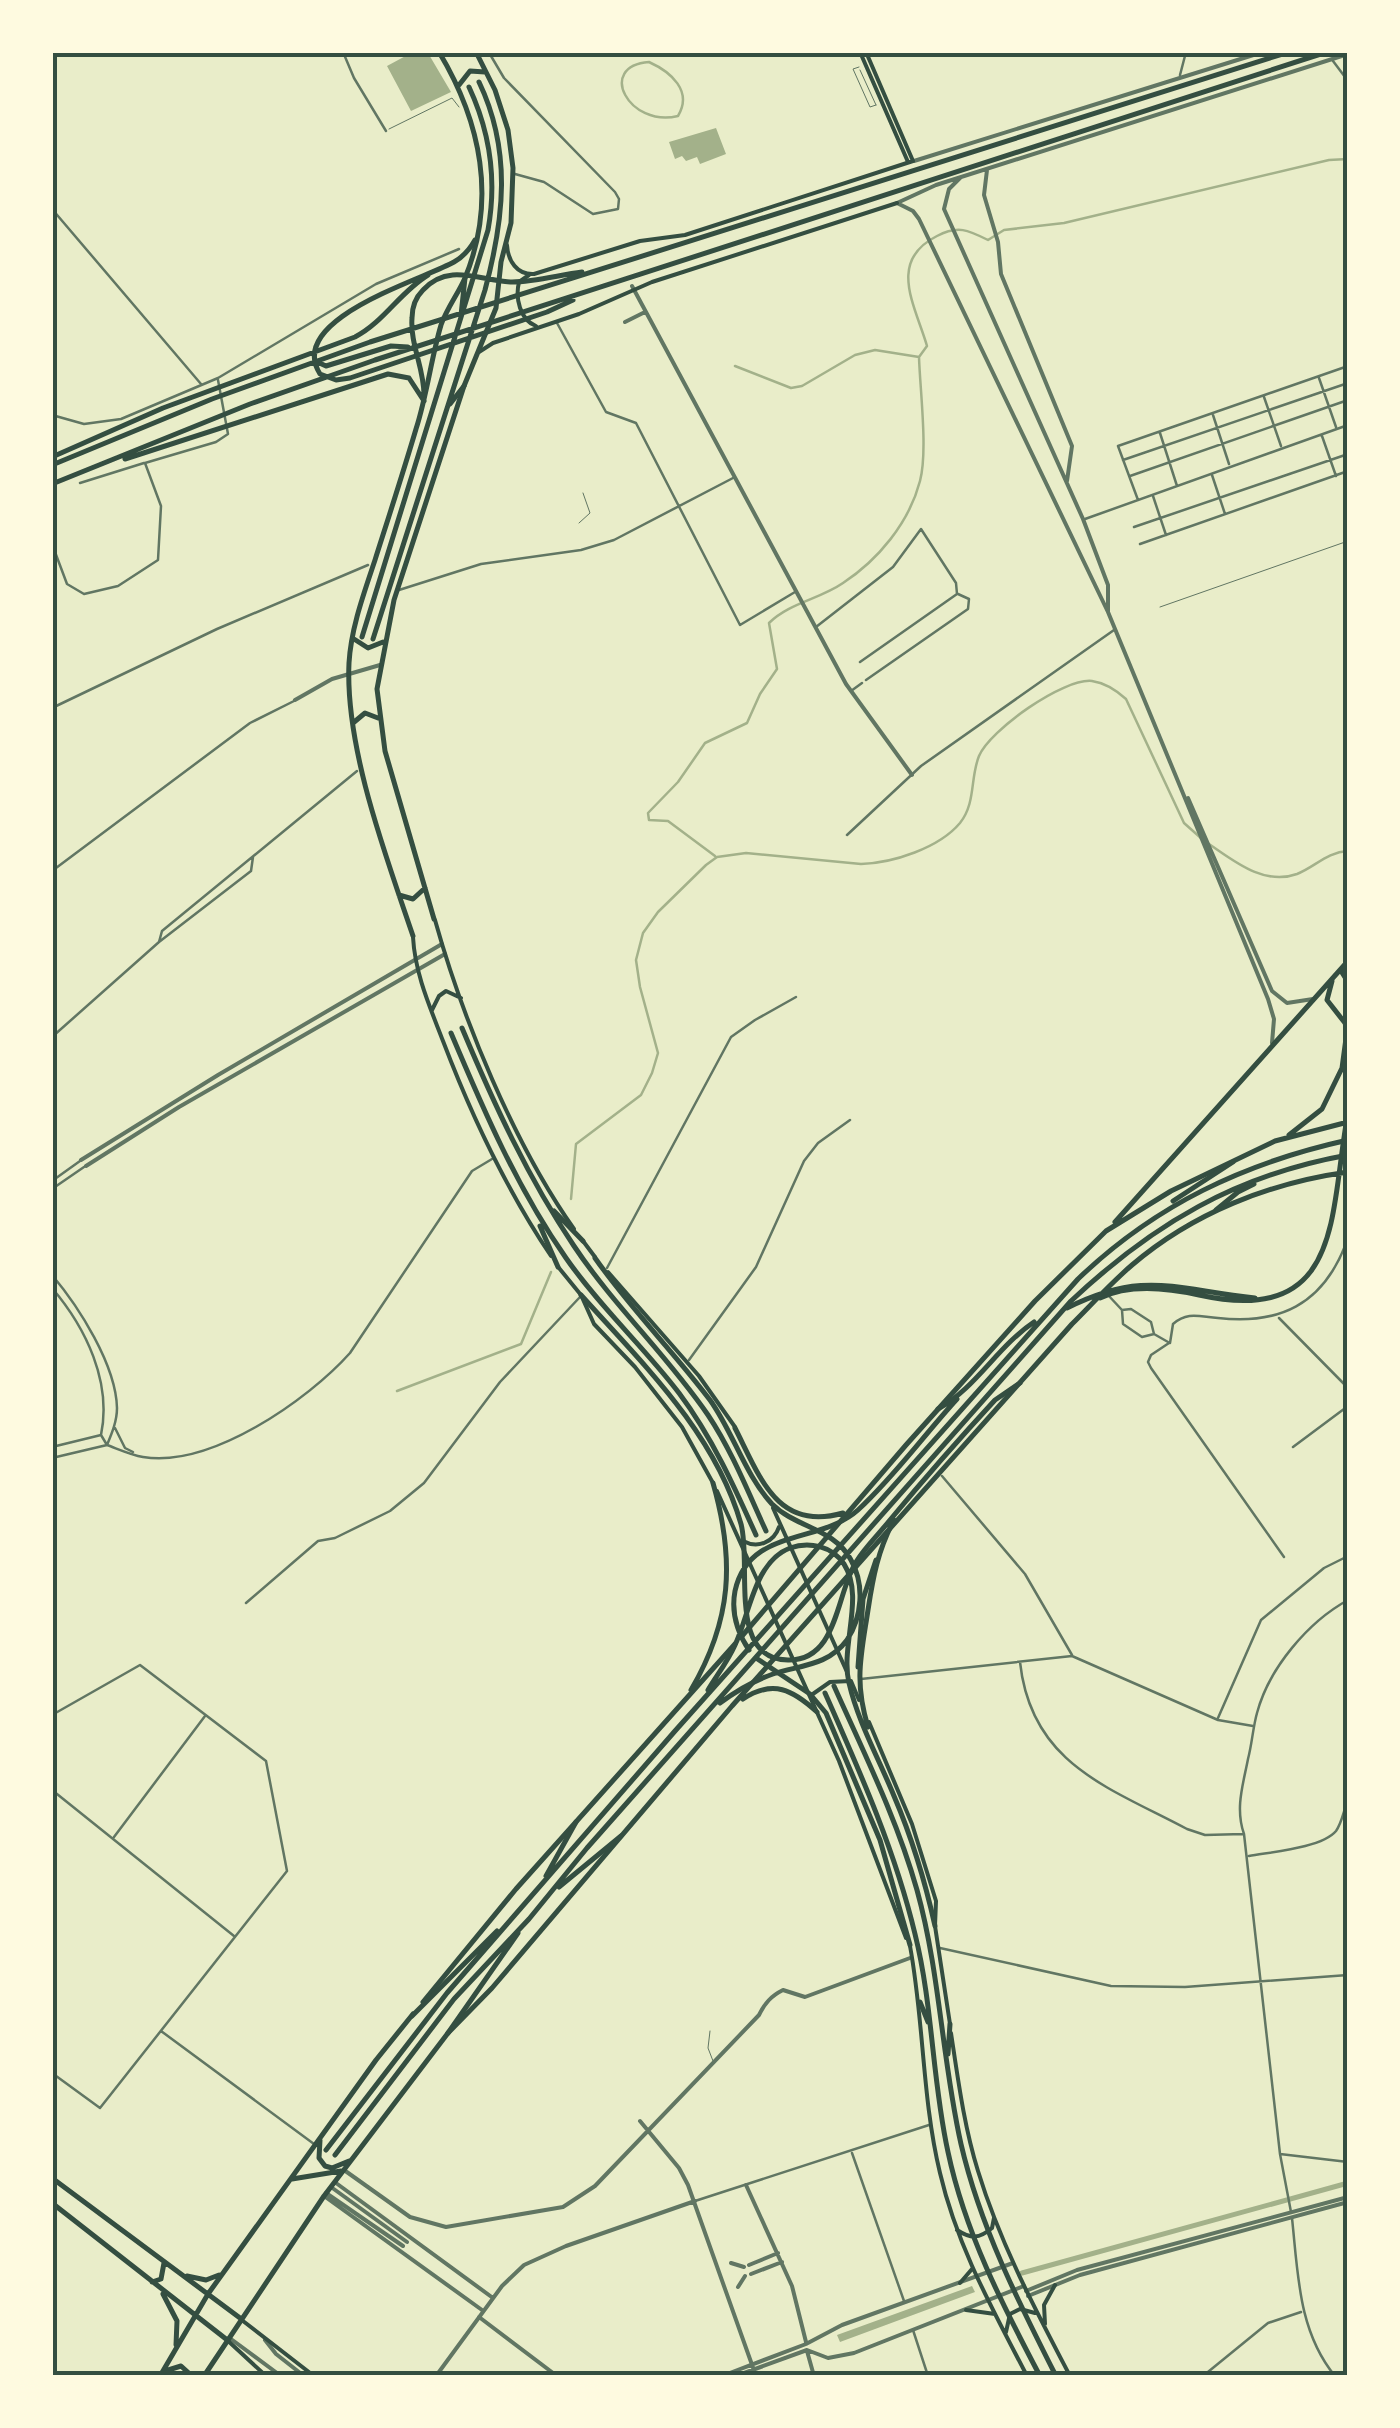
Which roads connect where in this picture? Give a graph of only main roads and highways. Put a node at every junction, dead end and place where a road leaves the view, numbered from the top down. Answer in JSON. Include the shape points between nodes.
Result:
{"nodes":[{"id":1,"x":439,"y":52,"type":"edge"},
{"id":2,"x":476,"y":52,"type":"edge"},
{"id":3,"x":1288,"y":52,"type":"edge"},
{"id":4,"x":1327,"y":52,"type":"edge"},
{"id":5,"x":865,"y":57,"type":"edge"},
{"id":6,"x":488,"y":74,"type":"junction"},
{"id":7,"x":479,"y":82,"type":"dead end"},
{"id":8,"x":459,"y":87,"type":"junction"},
{"id":9,"x":469,"y":87,"type":"dead end"},
{"id":10,"x":897,"y":203,"type":"road end"},
{"id":11,"x":475,"y":240,"type":"junction"},
{"id":12,"x":507,"y":244,"type":"junction"},
{"id":13,"x":436,"y":260,"type":"road end"},
{"id":14,"x":438,"y":269,"type":"junction"},
{"id":15,"x":599,"y":269,"type":"junction"},
{"id":16,"x":529,"y":275,"type":"junction"},
{"id":17,"x":464,"y":278,"type":"junction"},
{"id":18,"x":584,"y":294,"type":"junction"},
{"id":19,"x":460,"y":324,"type":"junction"},
{"id":20,"x":543,"y":326,"type":"junction"},
{"id":21,"x":478,"y":353,"type":"junction"},
{"id":22,"x":313,"y":359,"type":"junction"},
{"id":23,"x":420,"y":361,"type":"junction"},
{"id":24,"x":464,"y":386,"type":"junction"},
{"id":25,"x":424,"y":401,"type":"junction"},
{"id":26,"x":446,"y":411,"type":"junction"},
{"id":27,"x":52,"y":457,"type":"edge"},
{"id":28,"x":52,"y":465,"type":"edge"},
{"id":29,"x":93,"y":468,"type":"junction"},
{"id":30,"x":52,"y":484,"type":"edge"},
{"id":31,"x":353,"y":636,"type":"junction"},
{"id":32,"x":362,"y":638,"type":"dead end"},
{"id":33,"x":373,"y":640,"type":"dead end"},
{"id":34,"x":384,"y":642,"type":"junction"},
{"id":35,"x":378,"y":718,"type":"junction"},
{"id":36,"x":353,"y":723,"type":"junction"},
{"id":37,"x":425,"y":888,"type":"junction"},
{"id":38,"x":399,"y":895,"type":"junction"},
{"id":39,"x":434,"y":920,"type":"joint"},
{"id":40,"x":413,"y":936,"type":"joint"},
{"id":41,"x":1348,"y":961,"type":"edge"},
{"id":42,"x":1341,"y":968,"type":"junction"},
{"id":43,"x":1332,"y":978,"type":"junction"},
{"id":44,"x":1348,"y":982,"type":"edge"},
{"id":45,"x":461,"y":998,"type":"junction"},
{"id":46,"x":432,"y":1011,"type":"junction"},
{"id":47,"x":462,"y":1028,"type":"dead end"},
{"id":48,"x":450,"y":1033,"type":"dead end"},
{"id":49,"x":1348,"y":1051,"type":"edge"},
{"id":50,"x":1348,"y":1103,"type":"edge"},
{"id":51,"x":1348,"y":1112,"type":"edge"},
{"id":52,"x":1348,"y":1122,"type":"edge"},
{"id":53,"x":1348,"y":1140,"type":"edge"},
{"id":54,"x":1274,"y":1141,"type":"junction"},
{"id":55,"x":1348,"y":1155,"type":"edge"},
{"id":56,"x":1233,"y":1162,"type":"junction"},
{"id":57,"x":1348,"y":1172,"type":"edge"},
{"id":58,"x":1266,"y":1178,"type":"junction"},
{"id":59,"x":547,"y":1203,"type":"junction"},
{"id":60,"x":534,"y":1209,"type":"junction"},
{"id":61,"x":1216,"y":1210,"type":"junction"},
{"id":62,"x":1153,"y":1217,"type":"junction"},
{"id":63,"x":1106,"y":1230,"type":"junction"},
{"id":64,"x":583,"y":1241,"type":"junction"},
{"id":65,"x":595,"y":1258,"type":"junction"},
{"id":66,"x":558,"y":1267,"type":"junction"},
{"id":67,"x":581,"y":1296,"type":"junction"},
{"id":68,"x":1270,"y":1298,"type":"junction"},
{"id":69,"x":1095,"y":1301,"type":"junction"},
{"id":70,"x":1064,"y":1309,"type":"junction"},
{"id":71,"x":1044,"y":1315,"type":"junction"},
{"id":72,"x":1020,"y":1383,"type":"junction"},
{"id":73,"x":956,"y":1399,"type":"junction"},
{"id":74,"x":938,"y":1410,"type":"junction"},
{"id":75,"x":736,"y":1428,"type":"junction"},
{"id":76,"x":713,"y":1483,"type":"junction"},
{"id":77,"x":906,"y":1501,"type":"junction"},
{"id":78,"x":846,"y":1512,"type":"junction"},
{"id":79,"x":779,"y":1520,"type":"junction"},
{"id":80,"x":898,"y":1523,"type":"junction"},
{"id":81,"x":766,"y":1532,"type":"dead end"},
{"id":82,"x":756,"y":1535,"type":"dead end"},
{"id":83,"x":739,"y":1538,"type":"junction"},
{"id":84,"x":801,"y":1570,"type":"junction"},
{"id":85,"x":770,"y":1604,"type":"junction"},
{"id":86,"x":818,"y":1608,"type":"junction"},
{"id":87,"x":787,"y":1644,"type":"junction"},
{"id":88,"x":850,"y":1681,"type":"junction"},
{"id":89,"x":834,"y":1686,"type":"dead end"},
{"id":90,"x":825,"y":1693,"type":"dead end"},
{"id":91,"x":810,"y":1696,"type":"junction"},
{"id":92,"x":684,"y":1701,"type":"junction"},
{"id":93,"x":698,"y":1705,"type":"junction"},
{"id":94,"x":732,"y":1706,"type":"junction"},
{"id":95,"x":864,"y":1708,"type":"junction"},
{"id":96,"x":709,"y":1711,"type":"junction"},
{"id":97,"x":817,"y":1712,"type":"junction"},
{"id":98,"x":878,"y":1758,"type":"junction"},
{"id":99,"x":576,"y":1822,"type":"junction"},
{"id":100,"x":622,"y":1836,"type":"junction"},
{"id":101,"x":540,"y":1887,"type":"junction"},
{"id":102,"x":548,"y":1895,"type":"junction"},
{"id":103,"x":514,"y":1916,"type":"junction"},
{"id":104,"x":529,"y":1918,"type":"junction"},
{"id":105,"x":934,"y":1926,"type":"junction"},
{"id":106,"x":910,"y":1945,"type":"junction"},
{"id":107,"x":920,"y":2002,"type":"junction"},
{"id":108,"x":412,"y":2016,"type":"junction"},
{"id":109,"x":950,"y":2024,"type":"junction"},
{"id":110,"x":932,"y":2030,"type":"junction"},
{"id":111,"x":448,"y":2033,"type":"junction"},
{"id":112,"x":947,"y":2066,"type":"junction"},
{"id":113,"x":321,"y":2137,"type":"junction"},
{"id":114,"x":326,"y":2150,"type":"dead end"},
{"id":115,"x":335,"y":2156,"type":"dead end"},
{"id":116,"x":351,"y":2160,"type":"junction"},
{"id":117,"x":344,"y":2170,"type":"junction"},
{"id":118,"x":52,"y":2176,"type":"edge"},
{"id":119,"x":292,"y":2179,"type":"junction"},
{"id":120,"x":52,"y":2203,"type":"edge"},
{"id":121,"x":994,"y":2218,"type":"junction"},
{"id":122,"x":957,"y":2230,"type":"junction"},
{"id":123,"x":164,"y":2261,"type":"junction"},
{"id":124,"x":225,"y":2270,"type":"junction"},
{"id":125,"x":972,"y":2270,"type":"junction"},
{"id":126,"x":184,"y":2276,"type":"junction"},
{"id":127,"x":152,"y":2282,"type":"junction"},
{"id":128,"x":960,"y":2283,"type":"road end"},
{"id":129,"x":1055,"y":2286,"type":"road end"},
{"id":130,"x":159,"y":2288,"type":"junction"},
{"id":131,"x":208,"y":2294,"type":"junction"},
{"id":132,"x":966,"y":2310,"type":"road end"},
{"id":133,"x":995,"y":2314,"type":"junction"},
{"id":134,"x":195,"y":2315,"type":"junction"},
{"id":135,"x":1039,"y":2316,"type":"junction"},
{"id":136,"x":240,"y":2318,"type":"junction"},
{"id":137,"x":1046,"y":2328,"type":"junction"},
{"id":138,"x":1006,"y":2336,"type":"junction"},
{"id":139,"x":226,"y":2340,"type":"junction"},
{"id":140,"x":174,"y":2350,"type":"junction"},
{"id":141,"x":161,"y":2374,"type":"edge"},
{"id":142,"x":192,"y":2376,"type":"edge"},
{"id":143,"x":204,"y":2376,"type":"edge"},
{"id":144,"x":266,"y":2376,"type":"edge"},
{"id":145,"x":314,"y":2376,"type":"edge"},
{"id":146,"x":1028,"y":2376,"type":"edge"},
{"id":147,"x":1040,"y":2376,"type":"edge"},
{"id":148,"x":1056,"y":2376,"type":"edge"},
{"id":149,"x":1070,"y":2376,"type":"edge"}],
"edges":[{"from":1,"to":8,"type":"main road"},
{"from":2,"to":6,"type":"main road"},
{"from":3,"to":15,"type":"main road"},
{"from":4,"to":18,"type":"main road"},
{"from":5,"to":16,"type":"main road","via":[[911,162],[685,235],[640,241]]},
{"from":6,"to":8,"type":"main road","via":[[470,71]]},
{"from":6,"to":12,"type":"main road","via":[[505,118],[514,174]]},
{"from":7,"to":26,"type":"main road","via":[[498,140],[502,205],[485,290]]},
{"from":8,"to":11,"type":"main road","via":[[481,161]]},
{"from":9,"to":19,"type":"main road","via":[[488,141],[492,195]]},
{"from":10,"to":20,"type":"main road","via":[[652,282]]},
{"from":11,"to":14,"type":"main road","via":[[459,259]]},
{"from":11,"to":17,"type":"main road"},
{"from":12,"to":16,"type":"main road","via":[[514,266]]},
{"from":12,"to":21,"type":"main road","via":[[496,308]]},
{"from":13,"to":14,"type":"main road"},
{"from":14,"to":22,"type":"main road","via":[[378,295],[334,325],[318,341]]},
{"from":14,"to":27,"type":"main road","via":[[365,332],[204,388]]},
{"from":15,"to":23,"type":"main road","via":[[525,282],[439,278],[419,294],[412,320]]},
{"from":15,"to":28,"type":"main road","via":[[370,342]]},
{"from":16,"to":20,"type":"main road","via":[[518,282],[518,296],[527,321]]},
{"from":17,"to":19,"type":"main road"},
{"from":17,"to":25,"type":"main road","via":[[444,316]]},
{"from":18,"to":22,"type":"main road","via":[[336,380],[320,374]]},
{"from":18,"to":29,"type":"main road","via":[[375,360]]},
{"from":19,"to":32,"type":"main road"},
{"from":20,"to":21,"type":"main road"},
{"from":21,"to":24,"type":"main road"},
{"from":22,"to":23,"type":"main road","via":[[326,366],[400,345]]},
{"from":23,"to":25,"type":"main road"},
{"from":24,"to":26,"type":"main road"},
{"from":24,"to":34,"type":"main road"},
{"from":25,"to":29,"type":"main road","via":[[409,378],[388,374]]},
{"from":25,"to":31,"type":"main road"},
{"from":26,"to":33,"type":"main road"},
{"from":29,"to":30,"type":"main road"},
{"from":31,"to":34,"type":"main road","via":[[368,648]]},
{"from":31,"to":36,"type":"main road"},
{"from":34,"to":35,"type":"main road"},
{"from":35,"to":36,"type":"main road","via":[[366,713]]},
{"from":35,"to":37,"type":"main road"},
{"from":36,"to":38,"type":"main road"},
{"from":37,"to":38,"type":"main road","via":[[413,899]]},
{"from":37,"to":39,"type":"main road"},
{"from":38,"to":40,"type":"main road"},
{"from":39,"to":45,"type":"main road"},
{"from":40,"to":46,"type":"main road"},
{"from":41,"to":42,"type":"main road"},
{"from":42,"to":43,"type":"main road"},
{"from":42,"to":44,"type":"main road"},
{"from":43,"to":54,"type":"main road","via":[[1327,1000],[1347,1031],[1339,1080],[1322,1109]]},
{"from":43,"to":63,"type":"main road"},
{"from":45,"to":46,"type":"main road","via":[[446,992]]},
{"from":45,"to":64,"type":"main road","via":[[523,1139]]},
{"from":46,"to":66,"type":"main road","via":[[493,1158]]},
{"from":47,"to":59,"type":"main road","via":[[503,1124]]},
{"from":48,"to":60,"type":"main road"},
{"from":49,"to":50,"type":"main road"},
{"from":51,"to":68,"type":"main road","via":[[1322,1254],[1306,1278]]},
{"from":52,"to":54,"type":"main road"},
{"from":53,"to":62,"type":"main road","via":[[1239,1172]]},
{"from":54,"to":56,"type":"main road"},
{"from":55,"to":58,"type":"main road"},
{"from":56,"to":62,"type":"main road"},
{"from":56,"to":63,"type":"main road"},
{"from":57,"to":61,"type":"main road","via":[[1278,1185]]},
{"from":58,"to":61,"type":"main road"},
{"from":58,"to":70,"type":"main road","via":[[1202,1202],[1140,1242]]},
{"from":59,"to":64,"type":"main road"},
{"from":59,"to":81,"type":"main road","via":[[597,1279],[709,1416]]},
{"from":60,"to":66,"type":"main road"},
{"from":60,"to":82,"type":"main road","via":[[588,1288],[697,1418]]},
{"from":61,"to":69,"type":"main road","via":[[1132,1264]]},
{"from":62,"to":71,"type":"main road"},
{"from":63,"to":74,"type":"main road"},
{"from":64,"to":65,"type":"main road"},
{"from":65,"to":75,"type":"main road"},
{"from":65,"to":96,"type":"main road","via":[[718,1413],[764,1495],[837,1542],[855,1568],[856,1622],[835,1652],[751,1683]]},
{"from":66,"to":67,"type":"main road"},
{"from":67,"to":76,"type":"main road","via":[[594,1324],[682,1427]]},
{"from":67,"to":77,"type":"main road","via":[[697,1433],[732,1500],[746,1550],[748,1631],[766,1654],[798,1660],[820,1648],[857,1560]]},
{"from":68,"to":69,"type":"main road","via":[[1152,1289]]},
{"from":68,"to":70,"type":"main road","via":[[1125,1285]]},
{"from":69,"to":72,"type":"main road"},
{"from":70,"to":96,"type":"main road"},
{"from":71,"to":73,"type":"main road","via":[[1014,1336]]},
{"from":71,"to":93,"type":"main road"},
{"from":72,"to":77,"type":"main road","via":[[995,1400]]},
{"from":72,"to":80,"type":"main road"},
{"from":73,"to":74,"type":"main road"},
{"from":73,"to":106,"type":"main road","via":[[850,1516],[755,1555],[734,1594],[735,1622],[746,1646],[818,1703],[834,1731],[870,1813]]},
{"from":74,"to":78,"type":"main road"},
{"from":75,"to":78,"type":"main road","via":[[783,1506],[815,1518]]},
{"from":75,"to":79,"type":"main road"},
{"from":76,"to":83,"type":"main road"},
{"from":76,"to":92,"type":"main road","via":[[727,1544],[726,1589],[716,1639]]},
{"from":77,"to":98,"type":"main road","via":[[877,1557],[858,1662],[859,1692]]},
{"from":78,"to":84,"type":"main road"},
{"from":79,"to":83,"type":"main road","via":[[769,1541],[751,1545]]},
{"from":79,"to":84,"type":"main road"},
{"from":80,"to":86,"type":"main road"},
{"from":80,"to":95,"type":"main road","via":[[867,1581],[858,1644]]},
{"from":83,"to":85,"type":"main road"},
{"from":84,"to":85,"type":"main road"},
{"from":84,"to":86,"type":"main road"},
{"from":85,"to":87,"type":"main road"},
{"from":85,"to":92,"type":"main road"},
{"from":86,"to":87,"type":"main road"},
{"from":86,"to":88,"type":"main road"},
{"from":87,"to":91,"type":"main road"},
{"from":87,"to":94,"type":"main road"},
{"from":88,"to":91,"type":"main road","via":[[830,1682]]},
{"from":88,"to":95,"type":"main road"},
{"from":89,"to":112,"type":"main road","via":[[918,1892]]},
{"from":90,"to":110,"type":"main road","via":[[904,1888]]},
{"from":91,"to":97,"type":"main road"},
{"from":92,"to":99,"type":"main road"},
{"from":93,"to":98,"type":"main road","via":[[731,1655],[772,1560],[800,1546],[819,1546],[837,1556],[850,1578],[846,1671]]},
{"from":93,"to":101,"type":"main road"},
{"from":94,"to":97,"type":"main road","via":[[779,1688]]},
{"from":94,"to":100,"type":"main road"},
{"from":95,"to":105,"type":"main road","via":[[912,1824],[936,1902]]},
{"from":96,"to":102,"type":"main road"},
{"from":97,"to":106,"type":"main road"},
{"from":98,"to":105,"type":"main road","via":[[920,1867]]},
{"from":99,"to":101,"type":"main road"},
{"from":99,"to":108,"type":"main road"},
{"from":100,"to":102,"type":"main road"},
{"from":100,"to":111,"type":"main road"},
{"from":101,"to":103,"type":"main road"},
{"from":102,"to":104,"type":"main road"},
{"from":103,"to":108,"type":"main road"},
{"from":103,"to":114,"type":"main road"},
{"from":104,"to":111,"type":"main road"},
{"from":104,"to":115,"type":"main road","via":[[454,1999]]},
{"from":105,"to":109,"type":"main road"},
{"from":106,"to":107,"type":"main road"},
{"from":107,"to":110,"type":"main road"},
{"from":107,"to":122,"type":"main road","via":[[931,2124]]},
{"from":108,"to":113,"type":"main road"},
{"from":109,"to":112,"type":"main road"},
{"from":109,"to":121,"type":"main road","via":[[973,2153]]},
{"from":110,"to":147,"type":"main road","via":[[948,2152],[976,2244]]},
{"from":111,"to":116,"type":"main road"},
{"from":112,"to":148,"type":"main road","via":[[962,2149],[991,2240]]},
{"from":113,"to":116,"type":"main road","via":[[325,2166]]},
{"from":113,"to":119,"type":"main road"},
{"from":116,"to":117,"type":"main road"},
{"from":117,"to":119,"type":"main road"},
{"from":117,"to":136,"type":"main road"},
{"from":118,"to":123,"type":"main road"},
{"from":119,"to":124,"type":"main road"},
{"from":120,"to":127,"type":"main road"},
{"from":121,"to":122,"type":"main road","via":[[992,2228],[976,2238]]},
{"from":121,"to":135,"type":"main road"},
{"from":122,"to":125,"type":"main road"},
{"from":123,"to":126,"type":"main road"},
{"from":123,"to":127,"type":"main road","via":[[161,2279]]},
{"from":124,"to":126,"type":"main road","via":[[206,2280]]},
{"from":124,"to":131,"type":"main road"},
{"from":125,"to":128,"type":"main road"},
{"from":125,"to":133,"type":"main road"},
{"from":126,"to":131,"type":"main road"},
{"from":127,"to":130,"type":"main road"},
{"from":129,"to":137,"type":"main road","via":[[1044,2306]]},
{"from":130,"to":134,"type":"main road"},
{"from":130,"to":140,"type":"main road","via":[[177,2320]]},
{"from":131,"to":134,"type":"main road"},
{"from":131,"to":136,"type":"main road"},
{"from":132,"to":133,"type":"main road"},
{"from":133,"to":138,"type":"main road"},
{"from":134,"to":139,"type":"main road"},
{"from":134,"to":140,"type":"main road"},
{"from":135,"to":137,"type":"main road"},
{"from":135,"to":138,"type":"main road","via":[[1020,2309],[1010,2314]]},
{"from":136,"to":139,"type":"main road"},
{"from":136,"to":145,"type":"main road"},
{"from":137,"to":149,"type":"main road"},
{"from":138,"to":146,"type":"main road"},
{"from":139,"to":143,"type":"main road"},
{"from":139,"to":144,"type":"main road"},
{"from":140,"to":141,"type":"main road"},
{"from":141,"to":142,"type":"main road","via":[[181,2366]]}]}
